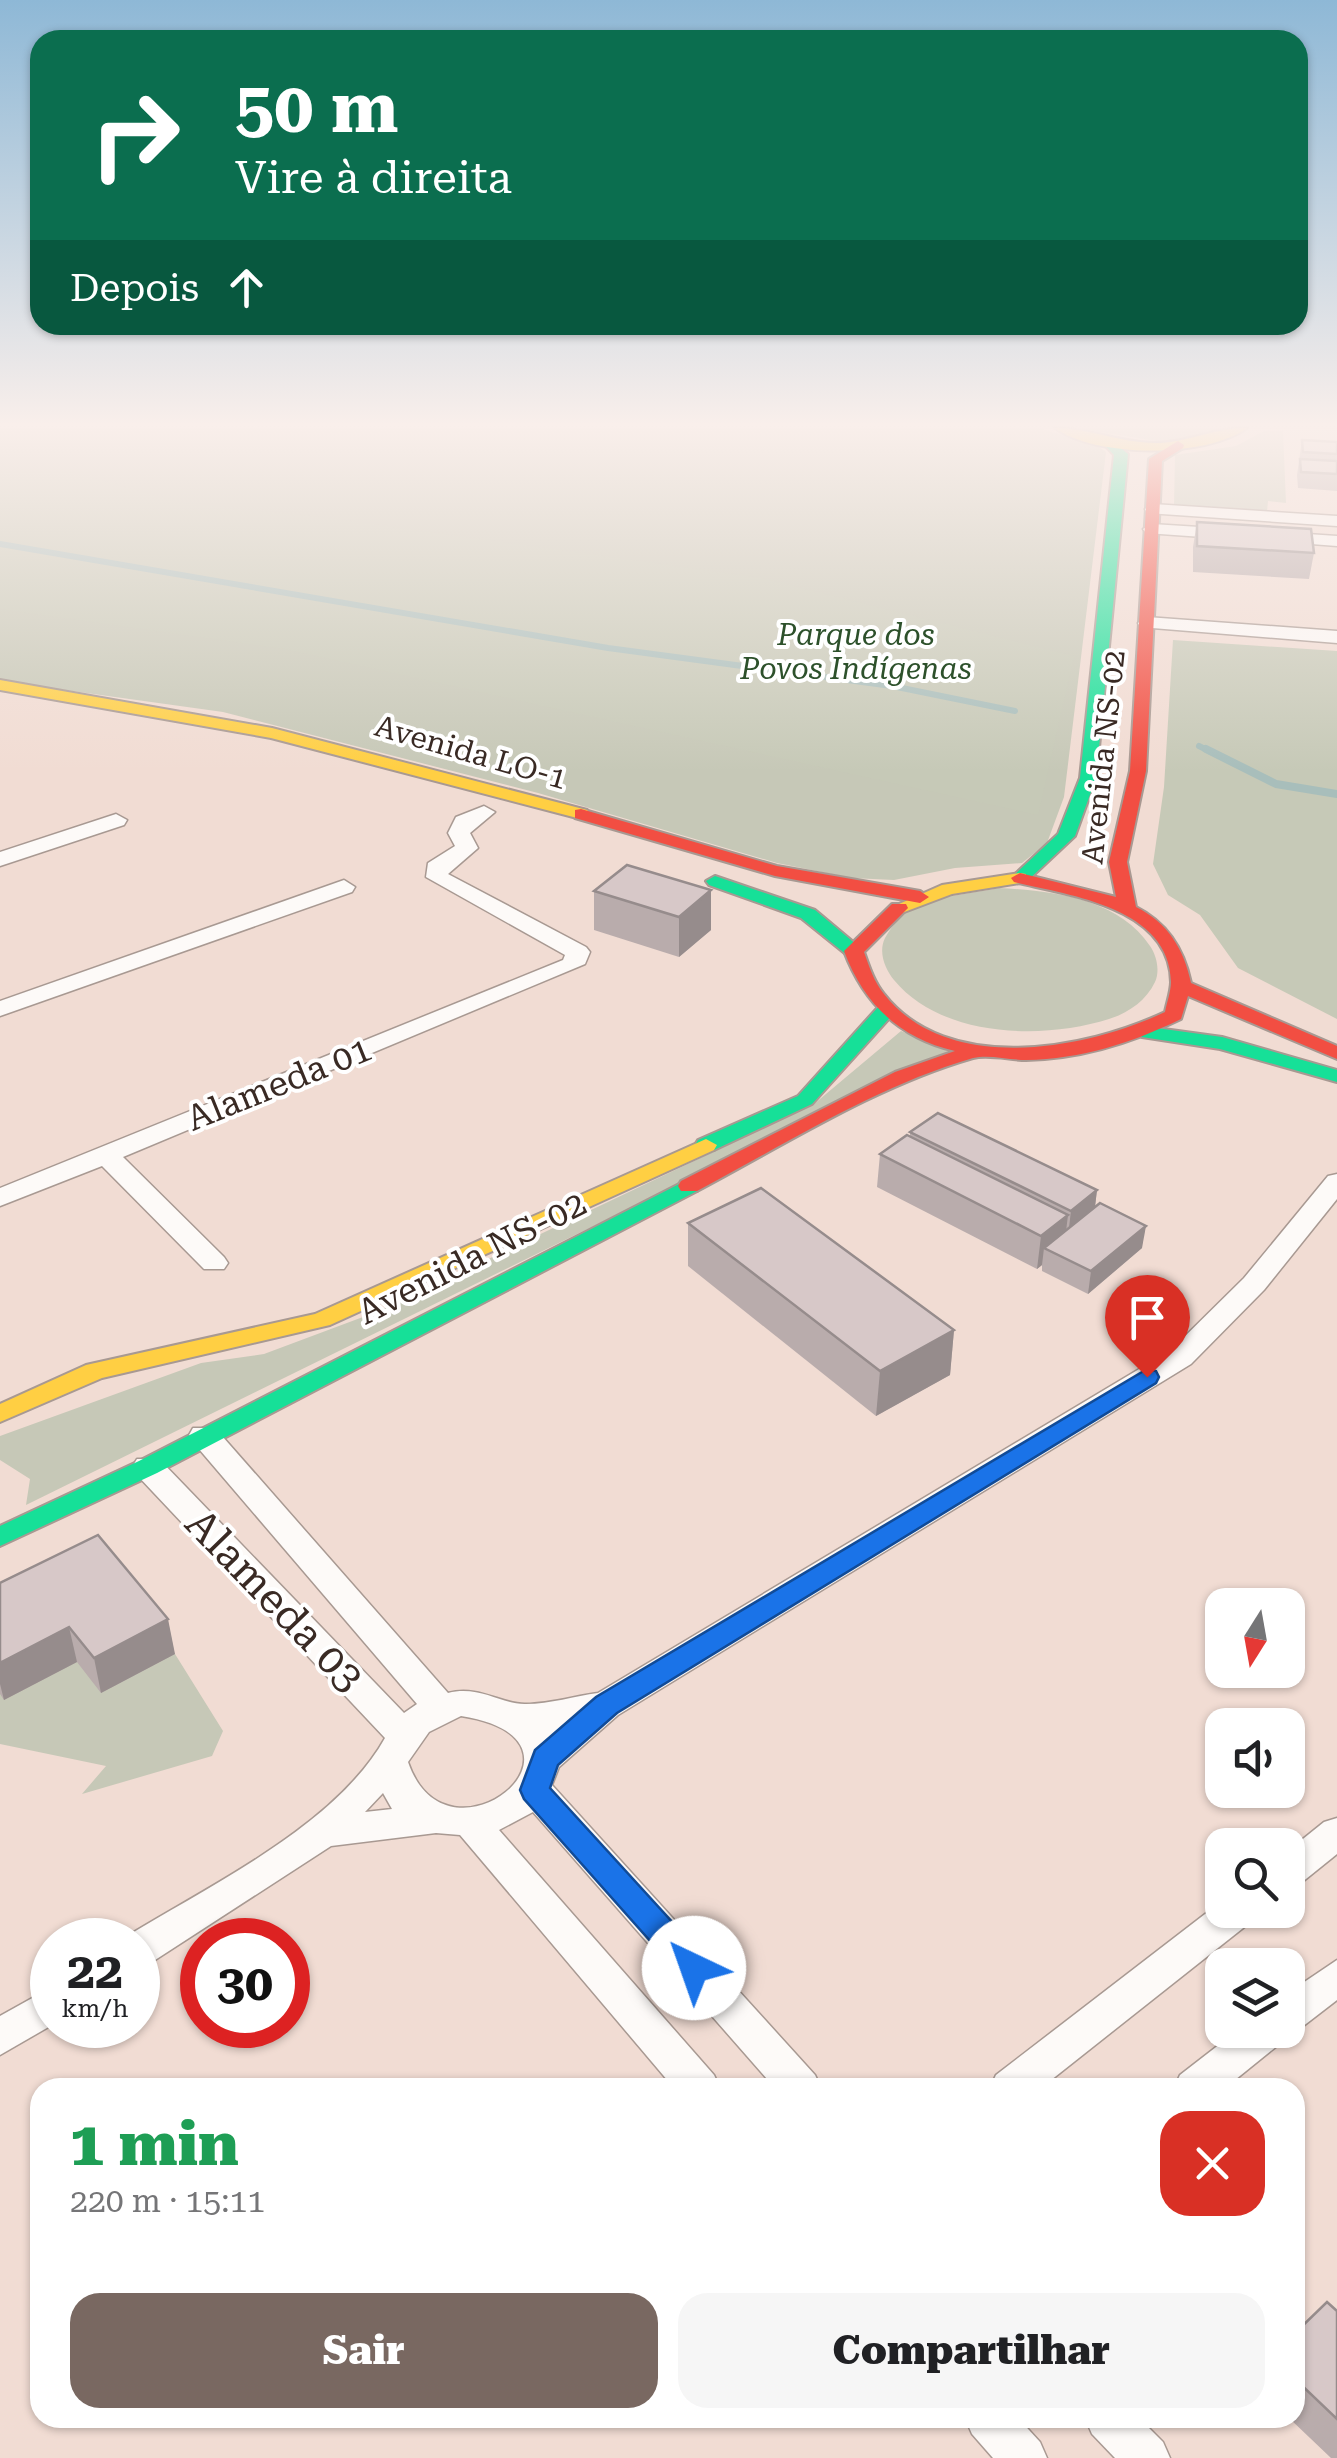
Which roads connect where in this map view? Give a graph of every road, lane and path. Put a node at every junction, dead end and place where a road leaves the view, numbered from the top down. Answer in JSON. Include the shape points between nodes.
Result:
{"nodes":[{"id":1,"x":1112,"y":543,"type":"edge"},
{"id":2,"x":1152,"y":543,"type":"edge"},
{"id":3,"x":1147,"y":623,"type":"junction"},
{"id":4,"x":1337,"y":637,"type":"edge"},
{"id":5,"x":0,"y":685,"type":"edge"},
{"id":6,"x":0,"y":705,"type":"edge"},
{"id":7,"x":484,"y":812,"type":"junction"},
{"id":8,"x":116,"y":820,"type":"dead end"},
{"id":9,"x":516,"y":822,"type":"dead end"},
{"id":10,"x":0,"y":859,"type":"edge"},
{"id":11,"x":694,"y":874,"type":"dead end"},
{"id":12,"x":1020,"y":878,"type":"junction"},
{"id":13,"x":344,"y":887,"type":"dead end"},
{"id":14,"x":920,"y":897,"type":"junction"},
{"id":15,"x":1127,"y":908,"type":"junction"},
{"id":16,"x":854,"y":951,"type":"junction"},
{"id":17,"x":1184,"y":987,"type":"junction"},
{"id":18,"x":887,"y":1009,"type":"junction"},
{"id":19,"x":0,"y":1010,"type":"edge"},
{"id":20,"x":1149,"y":1033,"type":"junction"},
{"id":21,"x":980,"y":1049,"type":"junction"},
{"id":22,"x":1337,"y":1053,"type":"edge"},
{"id":23,"x":1337,"y":1076,"type":"edge"},
{"id":24,"x":106,"y":1155,"type":"junction"},
{"id":25,"x":1337,"y":1182,"type":"edge"},
{"id":26,"x":0,"y":1198,"type":"edge"},
{"id":27,"x":214,"y":1263,"type":"dead end"},
{"id":28,"x":0,"y":1414,"type":"edge"},
{"id":29,"x":204,"y":1435,"type":"junction"},
{"id":30,"x":148,"y":1467,"type":"junction"},
{"id":31,"x":0,"y":1537,"type":"edge"},
{"id":32,"x":606,"y":1705,"type":"junction"},
{"id":33,"x":440,"y":1707,"type":"junction"},
{"id":34,"x":524,"y":1718,"type":"junction"},
{"id":35,"x":396,"y":1747,"type":"junction"},
{"id":36,"x":540,"y":1774,"type":"junction"},
{"id":37,"x":433,"y":1819,"type":"junction"},
{"id":38,"x":471,"y":1823,"type":"junction"},
{"id":39,"x":323,"y":1832,"type":"junction"},
{"id":40,"x":1337,"y":1834,"type":"edge"},
{"id":41,"x":1305,"y":1859,"type":"edge"},
{"id":42,"x":1215,"y":1928,"type":"edge"},
{"id":43,"x":160,"y":1936,"type":"edge"},
{"id":44,"x":1337,"y":1976,"type":"edge"},
{"id":45,"x":1305,"y":2001,"type":"edge"},
{"id":46,"x":30,"y":2019,"type":"edge"},
{"id":47,"x":2,"y":2037,"type":"edge"},
{"id":48,"x":1245,"y":2048,"type":"edge"},
{"id":49,"x":691,"y":2078,"type":"edge"},
{"id":50,"x":793,"y":2078,"type":"edge"},
{"id":51,"x":1023,"y":2078,"type":"edge"},
{"id":52,"x":1207,"y":2078,"type":"edge"},
{"id":53,"x":997,"y":2428,"type":"edge"},
{"id":54,"x":1118,"y":2428,"type":"edge"},
{"id":55,"x":1024,"y":2458,"type":"edge"},
{"id":56,"x":1148,"y":2458,"type":"edge"}],
"edges":[{"from":1,"to":12,"type":"street","name":"Avenida NS-02","via":[[1083,799],[1069,836]]},
{"from":2,"to":3,"type":"street","name":"Avenida NS-02"},
{"from":3,"to":4,"type":"street"},
{"from":3,"to":15,"type":"street","name":"Avenida NS-02","via":[[1134,800],[1118,858]]},
{"from":5,"to":14,"type":"street","name":"Avenida LO-1","via":[[227,720],[398,762],[766,869],[849,890]]},
{"from":6,"to":7,"type":"street","name":"Avenida LO-1","via":[[278,753]]},
{"from":7,"to":9,"type":"street","name":"Avenida LO-1"},
{"from":7,"to":24,"type":"street","name":"Alameda 01","via":[[464,822],[459,834],[467,848],[436,868],[437,878],[578,952],[573,964]]},
{"from":8,"to":10,"type":"street"},
{"from":11,"to":16,"type":"street","via":[[815,914]]},
{"from":12,"to":14,"type":"street"},
{"from":12,"to":15,"type":"street"},
{"from":13,"to":19,"type":"street"},
{"from":14,"to":16,"type":"street","via":[[889,910]]},
{"from":15,"to":17,"type":"street","via":[[1159,929]]},
{"from":16,"to":18,"type":"street"},
{"from":17,"to":20,"type":"street","via":[[1174,1015]]},
{"from":17,"to":22,"type":"street"},
{"from":18,"to":21,"type":"street"},
{"from":18,"to":28,"type":"street","name":"Avenida NS-02","via":[[805,1100],[322,1320],[94,1372]]},
{"from":20,"to":21,"type":"street","via":[[1074,1054]]},
{"from":20,"to":23,"type":"street","via":[[1222,1044]]},
{"from":21,"to":29,"type":"street","name":"Avenida NS-02","via":[[902,1076]]},
{"from":24,"to":26,"type":"street","name":"Alameda 01"},
{"from":24,"to":27,"type":"street"},
{"from":25,"to":32,"type":"street","via":[[1254,1284],[1181,1357]]},
{"from":29,"to":30,"type":"street","name":"Avenida NS-02"},
{"from":29,"to":33,"type":"street","name":"Alameda 03"},
{"from":30,"to":31,"type":"street","name":"Avenida NS-02"},
{"from":30,"to":35,"type":"street","name":"Alameda 03"},
{"from":32,"to":34,"type":"street"},
{"from":32,"to":36,"type":"street"},
{"from":33,"to":34,"type":"street","via":[[492,1704]]},
{"from":33,"to":35,"type":"street"},
{"from":34,"to":36,"type":"street","via":[[540,1736]]},
{"from":35,"to":37,"type":"street","via":[[403,1797]]},
{"from":35,"to":39,"type":"street"},
{"from":36,"to":38,"type":"street","via":[[496,1818]]},
{"from":36,"to":50,"type":"street"},
{"from":37,"to":38,"type":"street"},
{"from":37,"to":39,"type":"street"},
{"from":38,"to":49,"type":"street"},
{"from":39,"to":43,"type":"street"},
{"from":40,"to":41,"type":"street"},
{"from":42,"to":51,"type":"street"},
{"from":44,"to":45,"type":"street"},
{"from":46,"to":47,"type":"street"},
{"from":48,"to":52,"type":"street"},
{"from":53,"to":55,"type":"street"},
{"from":54,"to":56,"type":"street"}]}
